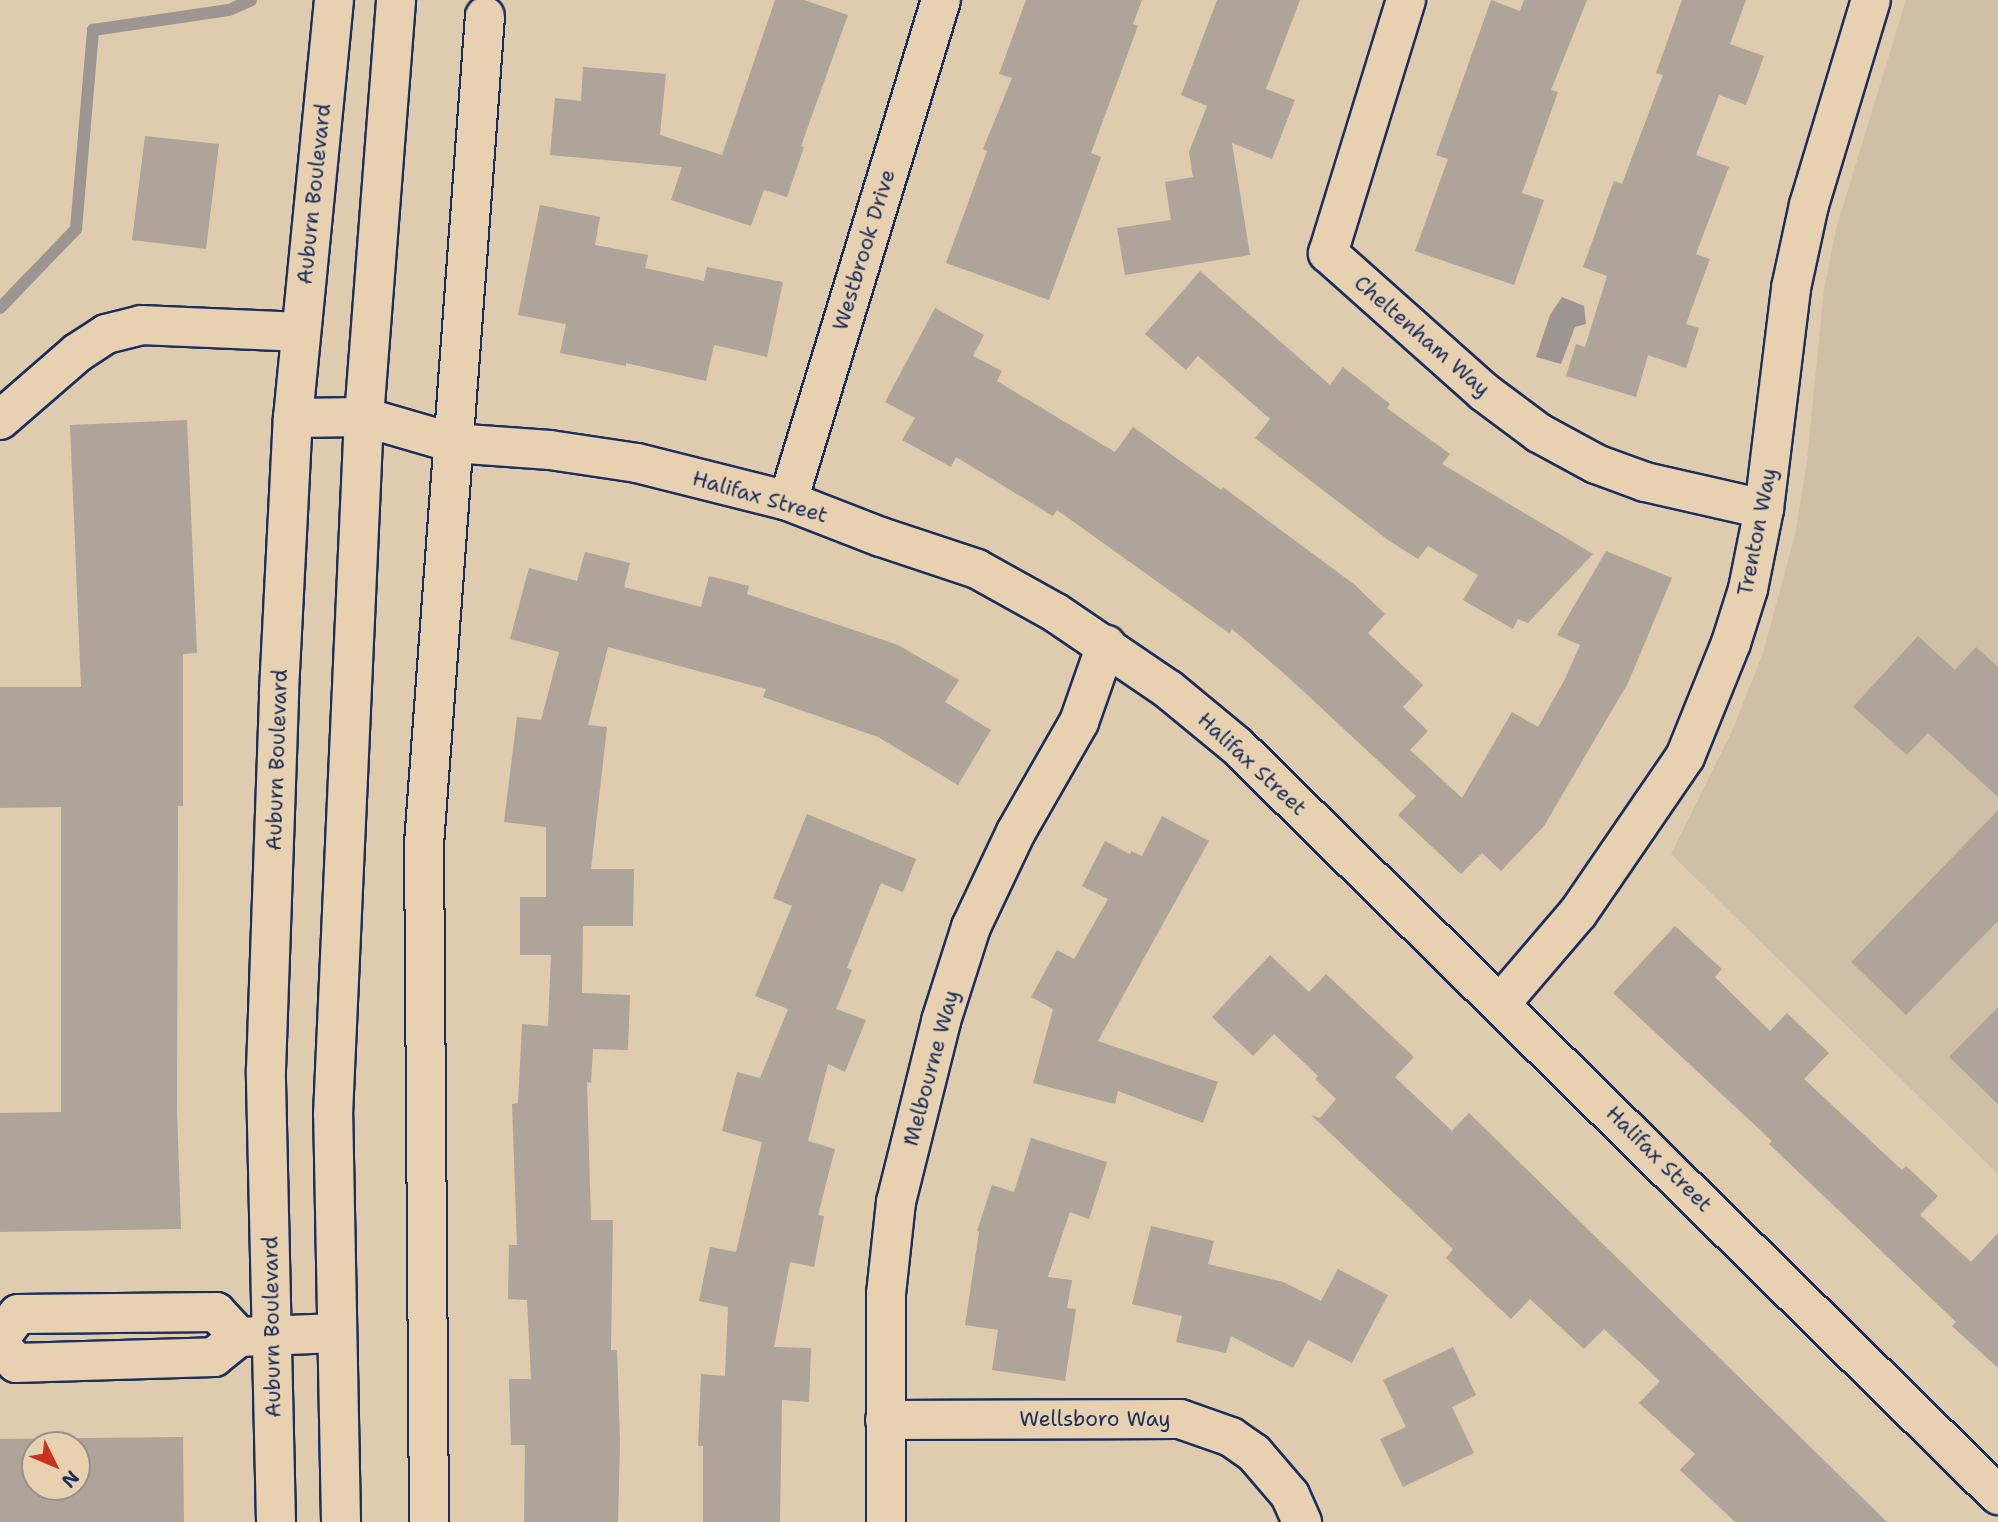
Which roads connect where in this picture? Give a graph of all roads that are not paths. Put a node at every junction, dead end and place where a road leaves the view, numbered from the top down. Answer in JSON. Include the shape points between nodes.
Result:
{"nodes":[{"id":1,"x":334,"y":0,"type":"edge"},
{"id":2,"x":396,"y":0,"type":"edge"},
{"id":3,"x":941,"y":0,"type":"edge"},
{"id":4,"x":1406,"y":0,"type":"edge"},
{"id":5,"x":1871,"y":0,"type":"edge"},
{"id":6,"x":485,"y":16,"type":"dead end"},
{"id":7,"x":301,"y":332,"type":"junction"},
{"id":8,"x":364,"y":417,"type":"junction"},
{"id":9,"x":293,"y":418,"type":"junction"},
{"id":10,"x":0,"y":420,"type":"edge"},
{"id":11,"x":453,"y":443,"type":"junction"},
{"id":12,"x":788,"y":501,"type":"junction"},
{"id":13,"x":1763,"y":509,"type":"junction"},
{"id":14,"x":1106,"y":645,"type":"junction"},
{"id":15,"x":1501,"y":1003,"type":"junction"},
{"id":16,"x":337,"y":1333,"type":"junction"},
{"id":17,"x":256,"y":1336,"type":"junction"},
{"id":18,"x":0,"y":1338,"type":"edge"},
{"id":19,"x":0,"y":1345,"type":"edge"},
{"id":20,"x":885,"y":1420,"type":"junction"},
{"id":21,"x":1998,"y":1495,"type":"edge"},
{"id":22,"x":276,"y":1522,"type":"edge"},
{"id":23,"x":341,"y":1522,"type":"edge"},
{"id":24,"x":429,"y":1522,"type":"edge"},
{"id":25,"x":886,"y":1522,"type":"edge"},
{"id":26,"x":1303,"y":1522,"type":"edge"}],
"edges":[{"from":1,"to":7,"type":"street","name":"Auburn Boulevard"},
{"from":2,"to":8,"type":"street"},
{"from":3,"to":12,"type":"street","name":"Westbrook Drive"},
{"from":4,"to":13,"type":"street","name":"Cheltenham Way","via":[[1328,253],[1484,391],[1539,433],[1596,464],[1646,482]]},
{"from":5,"to":13,"type":"street","name":"Trenton Way","via":[[1809,205],[1791,288]]},
{"from":6,"to":11,"type":"street"},
{"from":7,"to":9,"type":"street","name":"Auburn Boulevard"},
{"from":7,"to":10,"type":"street","via":[[142,325],[106,334],[77,353]]},
{"from":8,"to":9,"type":"street","name":"Halifax Street"},
{"from":8,"to":11,"type":"street","name":"Halifax Street"},
{"from":8,"to":16,"type":"street","via":[[333,1115]]},
{"from":9,"to":17,"type":"street","name":"Auburn Boulevard"},
{"from":11,"to":12,"type":"street","name":"Halifax Street","via":[[638,463]]},
{"from":11,"to":24,"type":"street","via":[[424,844]]},
{"from":12,"to":14,"type":"street","name":"Halifax Street","via":[[977,569]]},
{"from":13,"to":15,"type":"street","name":"Trenton Way","via":[[1748,589],[1685,757],[1578,913]]},
{"from":14,"to":15,"type":"street","name":"Halifax Street","via":[[1237,746]]},
{"from":14,"to":20,"type":"street","name":"Melbourne Way","via":[[1079,722],[1016,832],[971,927],[941,1021],[895,1202],[886,1294]]},
{"from":15,"to":21,"type":"street","name":"Halifax Street"},
{"from":16,"to":17,"type":"street"},
{"from":16,"to":23,"type":"street"},
{"from":17,"to":18,"type":"street","via":[[216,1312],[19,1314]]},
{"from":17,"to":19,"type":"street","via":[[214,1357],[16,1363]]},
{"from":17,"to":22,"type":"street","name":"Auburn Boulevard"},
{"from":20,"to":25,"type":"street","name":"Melbourne Way"},
{"from":20,"to":26,"type":"street","name":"Wellsboro Way","via":[[1180,1419],[1231,1437],[1254,1453],[1290,1495]]}]}
